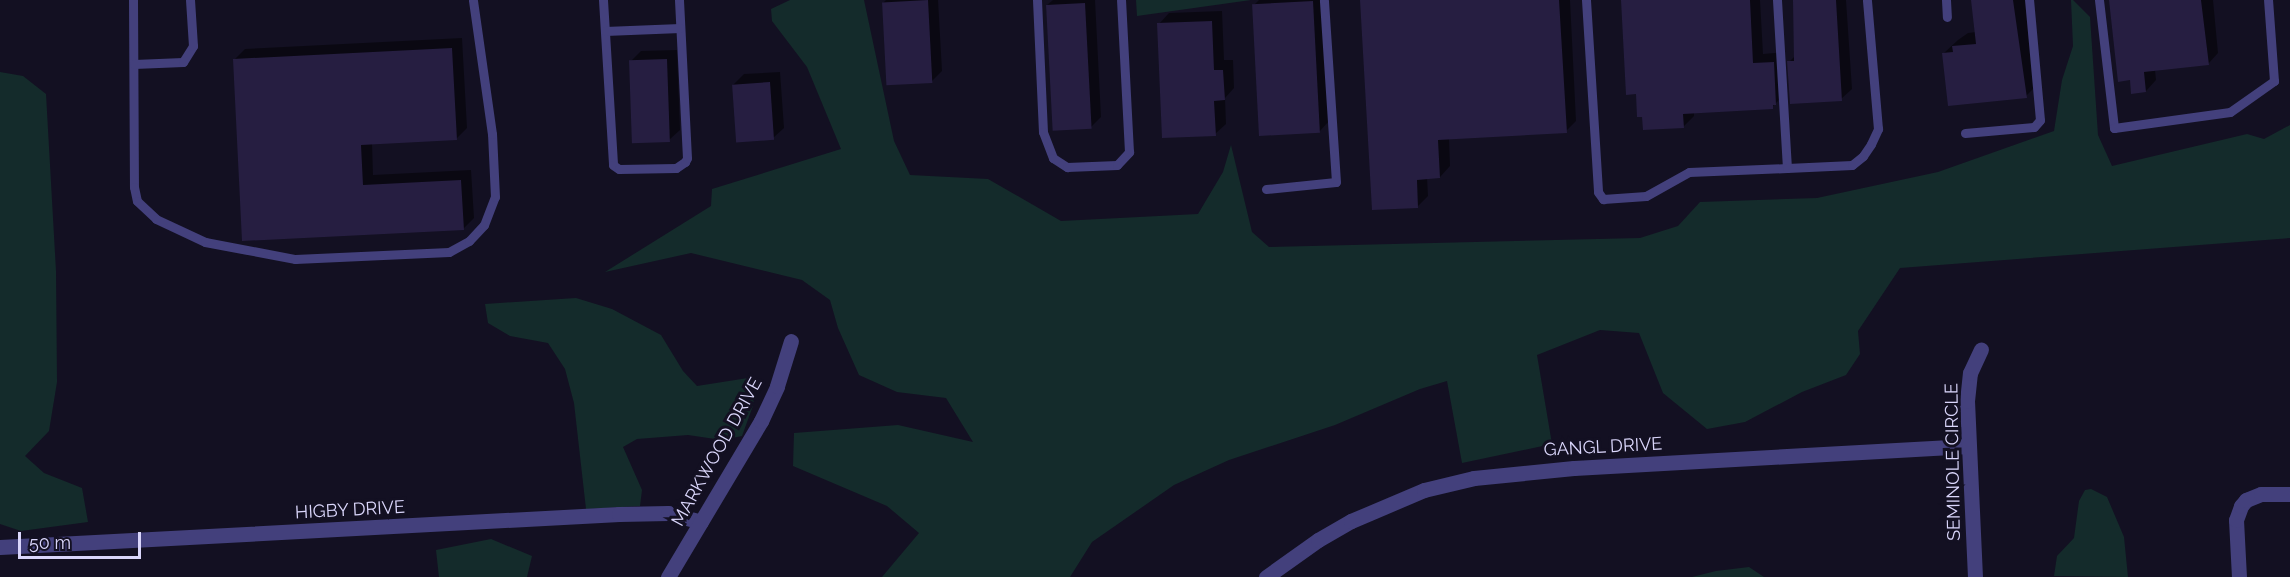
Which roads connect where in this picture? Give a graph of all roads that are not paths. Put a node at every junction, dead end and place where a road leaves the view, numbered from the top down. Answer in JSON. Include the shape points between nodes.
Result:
{"nodes":[{"id":1,"x":133,"y":0,"type":"edge"},
{"id":2,"x":190,"y":0,"type":"edge"},
{"id":3,"x":473,"y":0,"type":"edge"},
{"id":4,"x":603,"y":0,"type":"edge"},
{"id":5,"x":679,"y":0,"type":"edge"},
{"id":6,"x":1037,"y":0,"type":"edge"},
{"id":7,"x":1121,"y":0,"type":"edge"},
{"id":8,"x":1324,"y":0,"type":"edge"},
{"id":9,"x":1586,"y":0,"type":"edge"},
{"id":10,"x":1777,"y":0,"type":"edge"},
{"id":11,"x":1867,"y":0,"type":"edge"},
{"id":12,"x":1946,"y":0,"type":"edge"},
{"id":13,"x":2029,"y":0,"type":"edge"},
{"id":14,"x":2099,"y":0,"type":"edge"},
{"id":15,"x":2268,"y":0,"type":"edge"},
{"id":16,"x":1947,"y":17,"type":"dead end"},
{"id":17,"x":680,"y":28,"type":"junction"},
{"id":18,"x":605,"y":31,"type":"junction"},
{"id":19,"x":134,"y":64,"type":"junction"},
{"id":20,"x":1965,"y":133,"type":"dead end"},
{"id":21,"x":1787,"y":168,"type":"junction"},
{"id":22,"x":1266,"y":189,"type":"dead end"},
{"id":23,"x":792,"y":341,"type":"dead end"},
{"id":24,"x":1981,"y":349,"type":"dead end"},
{"id":25,"x":1968,"y":446,"type":"junction"},
{"id":26,"x":2290,"y":494,"type":"edge"},
{"id":27,"x":701,"y":522,"type":"junction"},
{"id":28,"x":0,"y":547,"type":"edge"},
{"id":29,"x":668,"y":577,"type":"edge"},
{"id":30,"x":1266,"y":577,"type":"edge"},
{"id":31,"x":1976,"y":577,"type":"edge"},
{"id":32,"x":2239,"y":577,"type":"edge"}],
"edges":[{"from":1,"to":19,"type":"lane"},
{"from":2,"to":19,"type":"lane","via":[[193,46],[183,62]]},
{"from":3,"to":19,"type":"lane","via":[[492,134],[495,197],[484,225],[469,241],[449,252],[295,259],[204,242],[156,219],[137,201],[134,187]]},
{"from":4,"to":18,"type":"lane"},
{"from":5,"to":17,"type":"lane"},
{"from":6,"to":7,"type":"lane","via":[[1043,132],[1053,158],[1067,167],[1117,165],[1129,152]]},
{"from":8,"to":22,"type":"lane","via":[[1336,182]]},
{"from":9,"to":21,"type":"lane","via":[[1598,192],[1603,199],[1646,196],[1689,172]]},
{"from":10,"to":21,"type":"lane"},
{"from":11,"to":21,"type":"lane","via":[[1878,129],[1871,144],[1852,165]]},
{"from":12,"to":16,"type":"lane"},
{"from":13,"to":20,"type":"lane","via":[[2040,120],[2034,127]]},
{"from":14,"to":15,"type":"lane","via":[[2114,128],[2230,112],[2274,81]]},
{"from":17,"to":18,"type":"lane"},
{"from":17,"to":18,"type":"lane","via":[[687,158],[676,168],[619,170],[613,165]]},
{"from":23,"to":27,"type":"street","name":"MARKWOOD DRIVE","via":[[761,421]]},
{"from":24,"to":25,"type":"street","name":"SEMINOLE CIRCLE","via":[[1970,373]]},
{"from":25,"to":30,"type":"street","name":"GANGL DRIVE","via":[[1574,468],[1474,478],[1424,490],[1351,521]]},
{"from":25,"to":31,"type":"street","name":"SEMINOLE CIRCLE"},
{"from":26,"to":32,"type":"street","via":[[2253,496],[2241,506],[2236,520]]},
{"from":27,"to":28,"type":"street","name":"HIGBY DRIVE","via":[[668,513],[619,514]]},
{"from":27,"to":29,"type":"street","name":"MARKWOOD DRIVE"}]}
